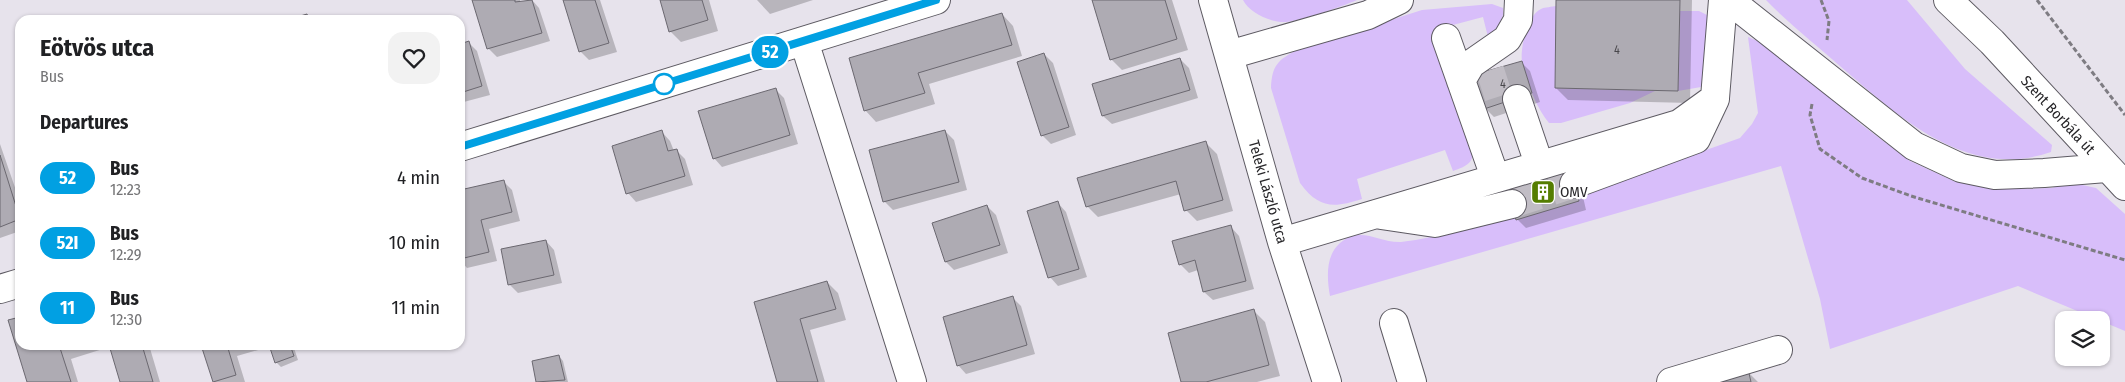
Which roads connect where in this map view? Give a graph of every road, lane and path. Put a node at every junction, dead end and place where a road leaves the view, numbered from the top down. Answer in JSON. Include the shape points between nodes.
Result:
{"nodes":[{"id":1,"x":936,"y":0,"type":"edge"},
{"id":2,"x":1213,"y":0,"type":"edge"},
{"id":3,"x":1399,"y":0,"type":"edge"},
{"id":4,"x":1519,"y":0,"type":"edge"},
{"id":5,"x":1723,"y":0,"type":"edge"},
{"id":6,"x":1729,"y":0,"type":"edge"},
{"id":7,"x":1948,"y":0,"type":"edge"},
{"id":8,"x":1964,"y":0,"type":"edge"},
{"id":9,"x":2037,"y":0,"type":"edge"},
{"id":10,"x":1446,"y":38,"type":"dead end"},
{"id":11,"x":804,"y":41,"type":"junction"},
{"id":12,"x":1992,"y":42,"type":"junction"},
{"id":13,"x":1228,"y":55,"type":"junction"},
{"id":14,"x":1461,"y":81,"type":"junction"},
{"id":15,"x":1715,"y":98,"type":"junction"},
{"id":16,"x":1509,"y":102,"type":"tunnel mouth"},
{"id":17,"x":2125,"y":115,"type":"edge"},
{"id":18,"x":465,"y":145,"type":"edge"},
{"id":19,"x":1530,"y":166,"type":"junction"},
{"id":20,"x":1495,"y":177,"type":"junction"},
{"id":21,"x":2116,"y":177,"type":"edge"},
{"id":22,"x":1574,"y":184,"type":"tunnel mouth"},
{"id":23,"x":1512,"y":204,"type":"tunnel mouth"},
{"id":24,"x":1374,"y":214,"type":"junction"},
{"id":25,"x":1282,"y":242,"type":"junction"},
{"id":26,"x":15,"y":285,"type":"edge"},
{"id":27,"x":0,"y":290,"type":"edge"},
{"id":28,"x":1394,"y":323,"type":"dead end"},
{"id":29,"x":1778,"y":350,"type":"dead end"},
{"id":30,"x":912,"y":382,"type":"edge"},
{"id":31,"x":1327,"y":382,"type":"edge"},
{"id":32,"x":1412,"y":382,"type":"edge"},
{"id":33,"x":1671,"y":382,"type":"edge"}],
"edges":[{"from":1,"to":11,"type":"street"},
{"from":2,"to":13,"type":"street","name":"Teleki László utca"},
{"from":3,"to":13,"type":"street","via":[[1368,15]]},
{"from":4,"to":14,"type":"street","via":[[1518,20],[1498,57],[1471,64]]},
{"from":5,"to":15,"type":"street"},
{"from":6,"to":21,"type":"street","via":[[1914,146],[1961,168],[1995,175],[2044,173]]},
{"from":7,"to":12,"type":"street","name":"Szent Borbála út"},
{"from":8,"to":12,"type":"street","name":"Szent Borbála út"},
{"from":9,"to":17,"type":"path"},
{"from":10,"to":14,"type":"street"},
{"from":11,"to":18,"type":"street"},
{"from":11,"to":30,"type":"street"},
{"from":12,"to":21,"type":"street","name":"Szent Borbála út"},
{"from":13,"to":25,"type":"street","name":"Teleki László utca"},
{"from":14,"to":20,"type":"street"},
{"from":15,"to":19,"type":"street","via":[[1679,124]]},
{"from":15,"to":22,"type":"street","via":[[1696,139]]},
{"from":16,"to":19,"type":"street"},
{"from":19,"to":20,"type":"street"},
{"from":20,"to":24,"type":"street"},
{"from":23,"to":24,"type":"street","via":[[1435,223]]},
{"from":24,"to":25,"type":"street"},
{"from":25,"to":31,"type":"street","name":"Teleki László utca"},
{"from":26,"to":27,"type":"street"},
{"from":28,"to":32,"type":"street"},
{"from":29,"to":33,"type":"street"}]}
